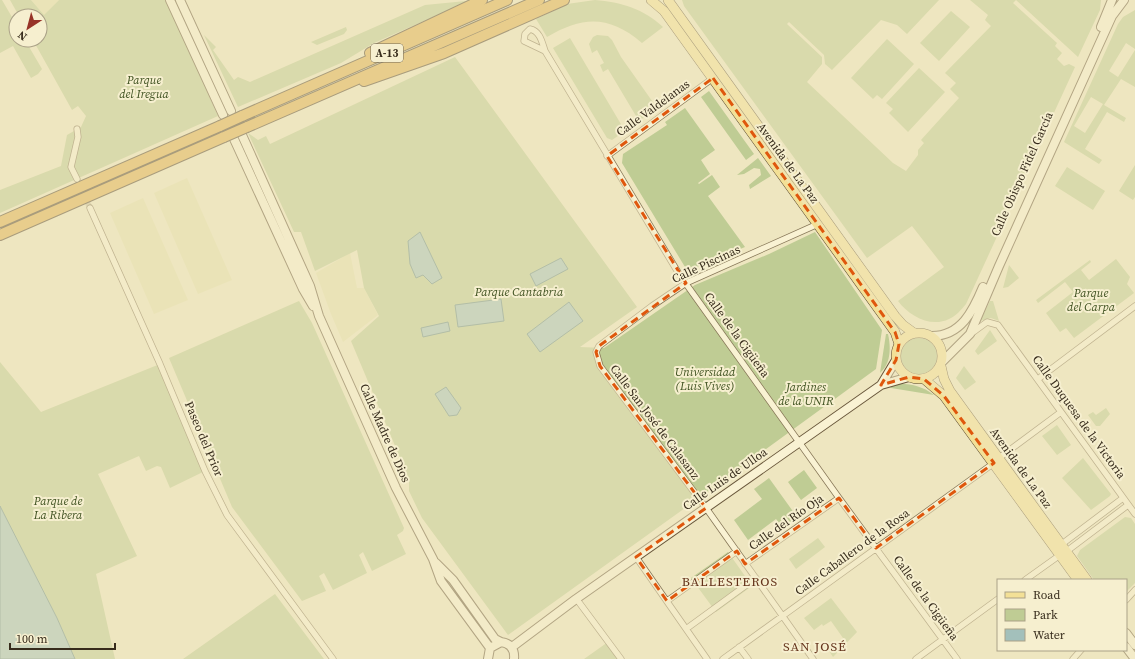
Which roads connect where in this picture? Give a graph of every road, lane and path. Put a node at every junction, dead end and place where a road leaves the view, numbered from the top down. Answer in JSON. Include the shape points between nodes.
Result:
{"nodes":[{"id":1,"x":170,"y":0,"type":"edge"},
{"id":2,"x":180,"y":0,"type":"edge"},
{"id":3,"x":482,"y":0,"type":"edge"},
{"id":4,"x":507,"y":0,"type":"edge"},
{"id":5,"x":539,"y":0,"type":"edge"},
{"id":6,"x":564,"y":0,"type":"edge"},
{"id":7,"x":651,"y":0,"type":"edge"},
{"id":8,"x":1112,"y":0,"type":"edge"},
{"id":9,"x":1124,"y":0,"type":"edge"},
{"id":10,"x":669,"y":1,"type":"edge"},
{"id":11,"x":545,"y":50,"type":"dead end"},
{"id":12,"x":713,"y":78,"type":"junction"},
{"id":13,"x":342,"y":85,"type":"junction"},
{"id":14,"x":267,"y":106,"type":"junction"},
{"id":15,"x":230,"y":111,"type":"dead end"},
{"id":16,"x":223,"y":114,"type":"dead end"},
{"id":17,"x":77,"y":129,"type":"dead end"},
{"id":18,"x":245,"y":131,"type":"junction"},
{"id":19,"x":229,"y":138,"type":"junction"},
{"id":20,"x":607,"y":156,"type":"junction"},
{"id":21,"x":77,"y":179,"type":"tunnel mouth"},
{"id":22,"x":90,"y":208,"type":"tunnel mouth"},
{"id":23,"x":0,"y":222,"type":"edge"},
{"id":24,"x":818,"y":224,"type":"junction"},
{"id":25,"x":0,"y":235,"type":"edge"},
{"id":26,"x":686,"y":283,"type":"junction"},
{"id":27,"x":1135,"y":306,"type":"edge"},
{"id":28,"x":319,"y":316,"type":"junction"},
{"id":29,"x":914,"y":333,"type":"junction"},
{"id":30,"x":970,"y":334,"type":"junction"},
{"id":31,"x":932,"y":336,"type":"junction"},
{"id":32,"x":899,"y":344,"type":"junction"},
{"id":33,"x":596,"y":352,"type":"joint"},
{"id":34,"x":896,"y":360,"type":"junction"},
{"id":35,"x":941,"y":364,"type":"junction"},
{"id":36,"x":908,"y":377,"type":"junction"},
{"id":37,"x":924,"y":379,"type":"junction"},
{"id":38,"x":1038,"y":379,"type":"junction"},
{"id":39,"x":881,"y":384,"type":"junction"},
{"id":40,"x":1061,"y":412,"type":"junction"},
{"id":41,"x":799,"y":442,"type":"junction"},
{"id":42,"x":996,"y":461,"type":"junction"},
{"id":43,"x":839,"y":498,"type":"junction"},
{"id":44,"x":1123,"y":498,"type":"junction"},
{"id":45,"x":1128,"y":505,"type":"junction"},
{"id":46,"x":706,"y":508,"type":"junction"},
{"id":47,"x":1135,"y":514,"type":"edge"},
{"id":48,"x":876,"y":548,"type":"junction"},
{"id":49,"x":1063,"y":550,"type":"junction"},
{"id":50,"x":737,"y":551,"type":"junction"},
{"id":51,"x":636,"y":557,"type":"junction"},
{"id":52,"x":433,"y":560,"type":"junction"},
{"id":53,"x":746,"y":564,"type":"junction"},
{"id":54,"x":756,"y":578,"type":"junction"},
{"id":55,"x":1026,"y":579,"type":"edge"},
{"id":56,"x":1078,"y":579,"type":"edge"},
{"id":57,"x":1086,"y":579,"type":"edge"},
{"id":58,"x":1135,"y":590,"type":"edge"},
{"id":59,"x":585,"y":594,"type":"junction"},
{"id":60,"x":1127,"y":599,"type":"edge"},
{"id":61,"x":997,"y":600,"type":"edge"},
{"id":62,"x":578,"y":601,"type":"junction"},
{"id":63,"x":667,"y":601,"type":"junction"},
{"id":64,"x":566,"y":608,"type":"junction"},
{"id":65,"x":782,"y":616,"type":"junction"},
{"id":66,"x":686,"y":629,"type":"junction"},
{"id":67,"x":1127,"y":634,"type":"edge"},
{"id":68,"x":943,"y":639,"type":"junction"},
{"id":69,"x":500,"y":642,"type":"junction"},
{"id":70,"x":1135,"y":645,"type":"edge"},
{"id":71,"x":512,"y":647,"type":"junction"},
{"id":72,"x":739,"y":647,"type":"junction"},
{"id":73,"x":490,"y":648,"type":"junction"},
{"id":74,"x":1127,"y":648,"type":"edge"},
{"id":75,"x":1080,"y":651,"type":"edge"},
{"id":76,"x":333,"y":659,"type":"edge"},
{"id":77,"x":488,"y":659,"type":"edge"},
{"id":78,"x":514,"y":659,"type":"edge"},
{"id":79,"x":621,"y":659,"type":"edge"},
{"id":80,"x":707,"y":659,"type":"edge"},
{"id":81,"x":723,"y":659,"type":"edge"},
{"id":82,"x":748,"y":659,"type":"edge"},
{"id":83,"x":813,"y":659,"type":"edge"},
{"id":84,"x":916,"y":659,"type":"edge"},
{"id":85,"x":957,"y":659,"type":"edge"},
{"id":86,"x":1073,"y":659,"type":"edge"},
{"id":87,"x":1135,"y":659,"type":"edge"}],
"edges":[{"from":1,"to":16,"type":"main road"},
{"from":2,"to":15,"type":"main road"},
{"from":3,"to":14,"type":"highway","via":[[305,84]]},
{"from":4,"to":14,"type":"highway","number":"A-13"},
{"from":5,"to":13,"type":"highway","number":"A-13"},
{"from":6,"to":13,"type":"highway","via":[[444,53],[368,80]]},
{"from":7,"to":12,"type":"main road","name":"Avenida de La Paz","via":[[664,11]]},
{"from":8,"to":31,"type":"main road","name":"Calle Obispo Fidel García","via":[[979,298],[960,326],[949,334]]},
{"from":9,"to":30,"type":"main road","name":"Calle Obispo Fidel García","via":[[1115,11]]},
{"from":10,"to":29,"type":"main road","name":"Avenida de La Paz","via":[[895,316]]},
{"from":11,"to":20,"type":"street","name":"Calle de la Cigüeña"},
{"from":12,"to":20,"type":"street","name":"Calle Valdelanas"},
{"from":12,"to":24,"type":"main road","name":"Avenida de La Paz"},
{"from":13,"to":18,"type":"highway","number":"A-13"},
{"from":14,"to":23,"type":"highway","number":"A-13","bridge":true},
{"from":17,"to":21,"type":"street","via":[[78,137],[71,167]]},
{"from":18,"to":19,"type":"highway","number":"A-13","bridge":true},
{"from":18,"to":28,"type":"main road","name":"Calle Madre de Dios","via":[[310,286]]},
{"from":19,"to":25,"type":"highway","number":"A-13"},
{"from":19,"to":28,"type":"main road","name":"Calle Madre de Dios","via":[[303,289]]},
{"from":20,"to":26,"type":"street","name":"Calle de la Cigüeña"},
{"from":22,"to":76,"type":"street","name":"Paseo del Prior","via":[[205,471],[227,515]]},
{"from":24,"to":26,"type":"street","name":"Calle Piscinas"},
{"from":24,"to":32,"type":"main road","name":"Avenida de La Paz","via":[[895,332]]},
{"from":26,"to":33,"type":"street","name":"Calle Piscinas","via":[[615,333],[599,346]]},
{"from":26,"to":41,"type":"street","name":"Calle de la Cigüeña"},
{"from":27,"to":38,"type":"street"},
{"from":28,"to":52,"type":"main road","name":"Calle Madre de Dios","via":[[396,488]]},
{"from":29,"to":31,"type":"main road"},
{"from":29,"to":32,"type":"main road"},
{"from":30,"to":35,"type":"main road"},
{"from":30,"to":38,"type":"street","name":"Calle Duquesa de la Victoria","via":[[987,322],[998,325]]},
{"from":31,"to":35,"type":"main road","via":[[942,350]]},
{"from":32,"to":34,"type":"main road"},
{"from":33,"to":46,"type":"street","name":"Calle San José de Calasanz","via":[[600,366]]},
{"from":34,"to":36,"type":"main road","via":[[900,370]]},
{"from":34,"to":39,"type":"main road","name":"Calle Luis de Ulloa"},
{"from":35,"to":37,"type":"main road","via":[[934,375]]},
{"from":35,"to":42,"type":"main road","name":"Avenida de La Paz","via":[[950,391]]},
{"from":36,"to":37,"type":"main road"},
{"from":36,"to":39,"type":"main road","name":"Calle Luis de Ulloa"},
{"from":37,"to":42,"type":"main road","name":"Avenida de La Paz","via":[[944,396]]},
{"from":38,"to":40,"type":"street","name":"Calle Duquesa de la Victoria"},
{"from":39,"to":41,"type":"main road","name":"Calle Luis de Ulloa"},
{"from":40,"to":42,"type":"street","name":"Calle Caballero de la Rosa"},
{"from":40,"to":44,"type":"street","name":"Calle Duquesa de la Victoria"},
{"from":41,"to":43,"type":"street","name":"Calle de la Cigüeña"},
{"from":41,"to":46,"type":"main road","name":"Calle Luis de Ulloa"},
{"from":42,"to":48,"type":"street","name":"Calle Caballero de la Rosa"},
{"from":42,"to":49,"type":"main road","name":"Avenida de La Paz"},
{"from":43,"to":48,"type":"street","name":"Calle de la Cigüeña"},
{"from":43,"to":53,"type":"street","name":"Calle del Río Oja"},
{"from":44,"to":45,"type":"street","name":"Calle Duquesa de la Victoria"},
{"from":44,"to":49,"type":"street"},
{"from":45,"to":47,"type":"street","name":"Calle Duquesa de la Victoria"},
{"from":45,"to":49,"type":"street"},
{"from":46,"to":50,"type":"street","name":"Calle San José de Calasanz"},
{"from":46,"to":51,"type":"main road","name":"Calle Luis de Ulloa"},
{"from":48,"to":65,"type":"street","name":"Calle Caballero de la Rosa"},
{"from":48,"to":68,"type":"street","name":"Calle de la Cigüeña"},
{"from":49,"to":55,"type":"street"},
{"from":49,"to":56,"type":"main road","name":"Avenida de La Paz"},
{"from":49,"to":57,"type":"main road","name":"Avenida de La Paz"},
{"from":50,"to":53,"type":"street","name":"Calle San José de Calasanz"},
{"from":50,"to":63,"type":"street"},
{"from":51,"to":59,"type":"main road","name":"Calle Luis de Ulloa"},
{"from":51,"to":63,"type":"street"},
{"from":52,"to":69,"type":"main road","name":"Calle Madre de Dios","via":[[453,580],[495,639]]},
{"from":52,"to":73,"type":"main road","name":"Calle Madre de Dios","via":[[441,581]]},
{"from":53,"to":54,"type":"street","name":"Calle San José de Calasanz"},
{"from":54,"to":65,"type":"street","name":"Calle San José de Calasanz"},
{"from":54,"to":66,"type":"street"},
{"from":58,"to":60,"type":"street"},
{"from":59,"to":62,"type":"main road","name":"Calle Luis de Ulloa"},
{"from":59,"to":64,"type":"main road","name":"Calle Luis de Ulloa"},
{"from":61,"to":68,"type":"street"},
{"from":62,"to":64,"type":"main road","name":"Calle Luis de Ulloa"},
{"from":62,"to":79,"type":"street"},
{"from":63,"to":66,"type":"street"},
{"from":64,"to":71,"type":"main road","name":"Calle Luis de Ulloa"},
{"from":65,"to":72,"type":"street","name":"Calle Caballero de la Rosa"},
{"from":65,"to":83,"type":"street","name":"Calle San José de Calasanz"},
{"from":66,"to":80,"type":"street"},
{"from":67,"to":70,"type":"main road"},
{"from":68,"to":84,"type":"street"},
{"from":68,"to":85,"type":"street","name":"Calle de la Cigüeña"},
{"from":69,"to":71,"type":"main road"},
{"from":69,"to":73,"type":"main road"},
{"from":71,"to":78,"type":"main road"},
{"from":72,"to":81,"type":"street","name":"Calle Caballero de la Rosa"},
{"from":72,"to":82,"type":"street"},
{"from":73,"to":77,"type":"main road"},
{"from":74,"to":87,"type":"main road"},
{"from":75,"to":86,"type":"street"}]}
